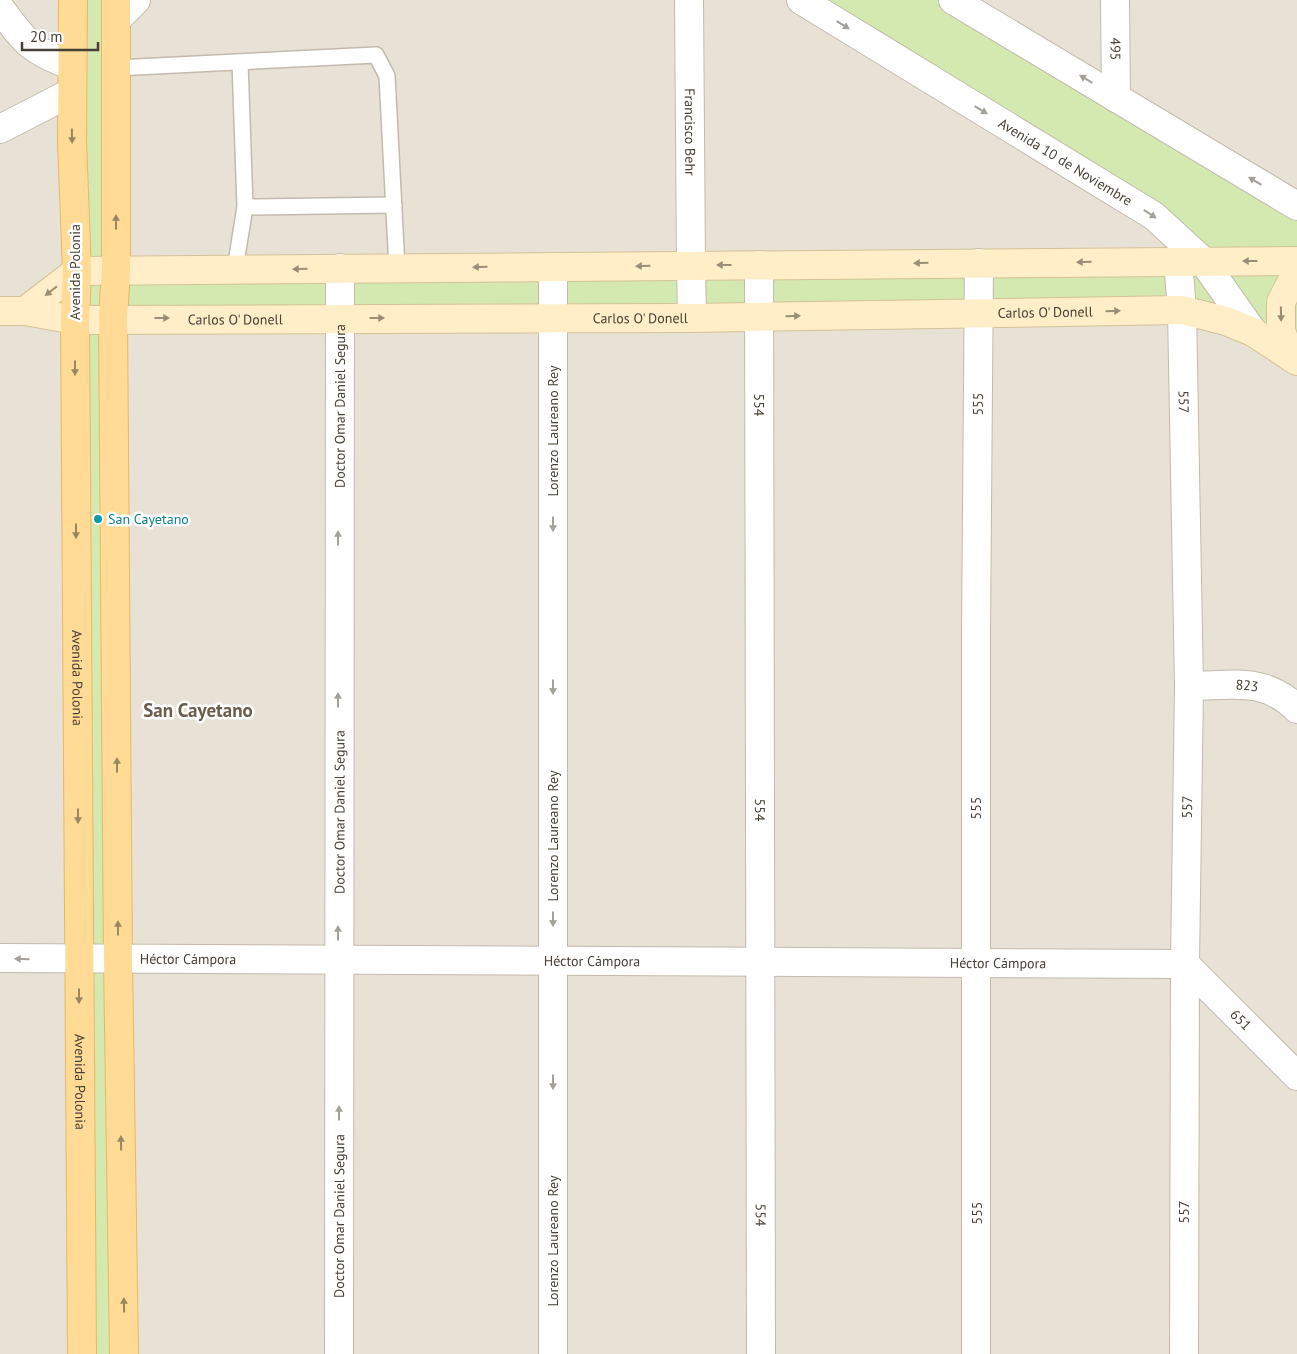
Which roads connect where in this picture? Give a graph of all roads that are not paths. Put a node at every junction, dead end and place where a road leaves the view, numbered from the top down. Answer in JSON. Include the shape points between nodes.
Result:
{"nodes":[{"id":1,"x":73,"y":0,"type":"edge"},
{"id":2,"x":136,"y":0,"type":"edge"},
{"id":3,"x":689,"y":0,"type":"edge"},
{"id":4,"x":801,"y":0,"type":"edge"},
{"id":5,"x":953,"y":0,"type":"edge"},
{"id":6,"x":1115,"y":0,"type":"edge"},
{"id":7,"x":0,"y":8,"type":"edge"},
{"id":8,"x":116,"y":10,"type":"edge"},
{"id":9,"x":240,"y":62,"type":"junction"},
{"id":10,"x":116,"y":68,"type":"junction"},
{"id":11,"x":72,"y":79,"type":"junction"},
{"id":12,"x":1116,"y":98,"type":"junction"},
{"id":13,"x":0,"y":129,"type":"edge"},
{"id":14,"x":394,"y":205,"type":"junction"},
{"id":15,"x":1297,"y":206,"type":"edge"},
{"id":16,"x":245,"y":207,"type":"junction"},
{"id":17,"x":1190,"y":261,"type":"junction"},
{"id":18,"x":1297,"y":261,"type":"edge"},
{"id":19,"x":979,"y":263,"type":"junction"},
{"id":20,"x":692,"y":265,"type":"junction"},
{"id":21,"x":758,"y":265,"type":"junction"},
{"id":22,"x":553,"y":267,"type":"junction"},
{"id":23,"x":340,"y":268,"type":"junction"},
{"id":24,"x":398,"y":268,"type":"junction"},
{"id":25,"x":235,"y":269,"type":"junction"},
{"id":26,"x":77,"y":270,"type":"junction"},
{"id":27,"x":116,"y":270,"type":"junction"},
{"id":28,"x":1297,"y":275,"type":"edge"},
{"id":29,"x":1182,"y":310,"type":"junction"},
{"id":30,"x":13,"y":311,"type":"edge"},
{"id":31,"x":977,"y":313,"type":"junction"},
{"id":32,"x":758,"y":316,"type":"junction"},
{"id":33,"x":114,"y":318,"type":"junction"},
{"id":34,"x":338,"y":318,"type":"junction"},
{"id":35,"x":554,"y":318,"type":"junction"},
{"id":36,"x":692,"y":318,"type":"junction"},
{"id":37,"x":75,"y":320,"type":"junction"},
{"id":38,"x":1253,"y":332,"type":"junction"},
{"id":39,"x":1294,"y":359,"type":"edge"},
{"id":40,"x":1189,"y":686,"type":"junction"},
{"id":41,"x":1296,"y":706,"type":"edge"},
{"id":42,"x":0,"y":958,"type":"edge"},
{"id":43,"x":79,"y":959,"type":"junction"},
{"id":44,"x":118,"y":959,"type":"junction"},
{"id":45,"x":338,"y":960,"type":"junction"},
{"id":46,"x":553,"y":961,"type":"junction"},
{"id":47,"x":977,"y":963,"type":"junction"},
{"id":48,"x":762,"y":964,"type":"junction"},
{"id":49,"x":1185,"y":964,"type":"junction"},
{"id":50,"x":1297,"y":1076,"type":"edge"},
{"id":51,"x":82,"y":1354,"type":"edge"},
{"id":52,"x":124,"y":1354,"type":"edge"},
{"id":53,"x":339,"y":1354,"type":"edge"},
{"id":54,"x":553,"y":1354,"type":"edge"},
{"id":55,"x":762,"y":1354,"type":"edge"},
{"id":56,"x":976,"y":1354,"type":"edge"},
{"id":57,"x":1184,"y":1354,"type":"edge"}],
"edges":[{"from":1,"to":11,"type":"main road","name":"Avenida Polonia"},
{"from":2,"to":8,"type":"street"},
{"from":3,"to":20,"type":"street","name":"Francisco Behr"},
{"from":4,"to":17,"type":"street","name":"Avenida 10 de Noviembre","one_way":true,"via":[[1154,216]]},
{"from":12,"to":5,"type":"street","one_way":true},
{"from":6,"to":12,"type":"street","name":"495"},
{"from":7,"to":11,"type":"street","via":[[25,42]]},
{"from":8,"to":10,"type":"main road"},
{"from":9,"to":10,"type":"lane"},
{"from":9,"to":14,"type":"lane","via":[[376,55],[387,76]]},
{"from":9,"to":16,"type":"lane"},
{"from":27,"to":10,"type":"main road","one_way":true},
{"from":11,"to":13,"type":"street"},
{"from":11,"to":26,"type":"main road","name":"Avenida Polonia","one_way":true},
{"from":15,"to":12,"type":"street","one_way":true},
{"from":14,"to":16,"type":"lane"},
{"from":14,"to":24,"type":"lane"},
{"from":16,"to":25,"type":"lane"},
{"from":18,"to":17,"type":"main road","one_way":true},
{"from":17,"to":19,"type":"main road","one_way":true},
{"from":17,"to":29,"type":"street","name":"557"},
{"from":17,"to":38,"type":"street","name":"Avenida 10 de Noviembre"},
{"from":19,"to":21,"type":"main road","one_way":true},
{"from":19,"to":31,"type":"street","name":"555"},
{"from":21,"to":20,"type":"main road","one_way":true},
{"from":20,"to":22,"type":"main road","one_way":true},
{"from":20,"to":36,"type":"street","name":"Francisco Behr"},
{"from":21,"to":32,"type":"street","name":"554"},
{"from":22,"to":24,"type":"main road","one_way":true},
{"from":22,"to":35,"type":"street","name":"Lorenzo Laureano Rey"},
{"from":23,"to":24,"type":"main road"},
{"from":23,"to":25,"type":"main road","one_way":true},
{"from":23,"to":34,"type":"street","name":"Doctor Omar Daniel Segura"},
{"from":25,"to":27,"type":"main road"},
{"from":26,"to":27,"type":"main road"},
{"from":26,"to":30,"type":"main road","name":"Carlos O' Donell","one_way":true},
{"from":26,"to":37,"type":"main road","name":"Avenida Polonia"},
{"from":27,"to":33,"type":"main road"},
{"from":28,"to":39,"type":"main road","one_way":true,"via":[[1281,302],[1281,330]]},
{"from":31,"to":29,"type":"main road","name":"Carlos O' Donell","one_way":true},
{"from":29,"to":38,"type":"main road","name":"Carlos O' Donell","via":[[1226,321]]},
{"from":29,"to":40,"type":"street","name":"557"},
{"from":30,"to":37,"type":"main road","name":"Carlos O' Donell"},
{"from":32,"to":31,"type":"main road","name":"Carlos O' Donell","one_way":true},
{"from":31,"to":47,"type":"street","name":"555"},
{"from":32,"to":36,"type":"main road","name":"Carlos O' Donell"},
{"from":32,"to":48,"type":"street","name":"554"},
{"from":33,"to":34,"type":"main road","name":"Carlos O' Donell","one_way":true},
{"from":33,"to":37,"type":"main road","name":"Carlos O' Donell"},
{"from":44,"to":33,"type":"main road","one_way":true},
{"from":34,"to":35,"type":"main road","name":"Carlos O' Donell","one_way":true},
{"from":45,"to":34,"type":"street","name":"Doctor Omar Daniel Segura","one_way":true},
{"from":35,"to":36,"type":"main road","name":"Carlos O' Donell"},
{"from":35,"to":46,"type":"street","name":"Lorenzo Laureano Rey","one_way":true},
{"from":37,"to":43,"type":"main road","name":"Avenida Polonia","one_way":true},
{"from":38,"to":39,"type":"main road","name":"Avenida 10 de Noviembre"},
{"from":40,"to":41,"type":"street","name":"823","via":[[1261,686],[1278,692]]},
{"from":40,"to":49,"type":"street","name":"557"},
{"from":43,"to":42,"type":"street","name":"Héctor Cámpora","one_way":true},
{"from":43,"to":44,"type":"street","name":"Héctor Cámpora"},
{"from":43,"to":51,"type":"main road","name":"Avenida Polonia","one_way":true},
{"from":44,"to":45,"type":"street","name":"Héctor Cámpora"},
{"from":52,"to":44,"type":"main road","one_way":true},
{"from":45,"to":46,"type":"street","name":"Héctor Cámpora"},
{"from":53,"to":45,"type":"street","name":"Doctor Omar Daniel Segura","one_way":true},
{"from":46,"to":48,"type":"street","name":"Héctor Cámpora"},
{"from":46,"to":54,"type":"street","name":"Lorenzo Laureano Rey","one_way":true},
{"from":47,"to":48,"type":"street","name":"Héctor Cámpora"},
{"from":47,"to":49,"type":"street","name":"Héctor Cámpora"},
{"from":47,"to":56,"type":"street","name":"555"},
{"from":48,"to":55,"type":"street","name":"554"},
{"from":49,"to":50,"type":"street","name":"651"},
{"from":49,"to":57,"type":"street","name":"557"}]}
